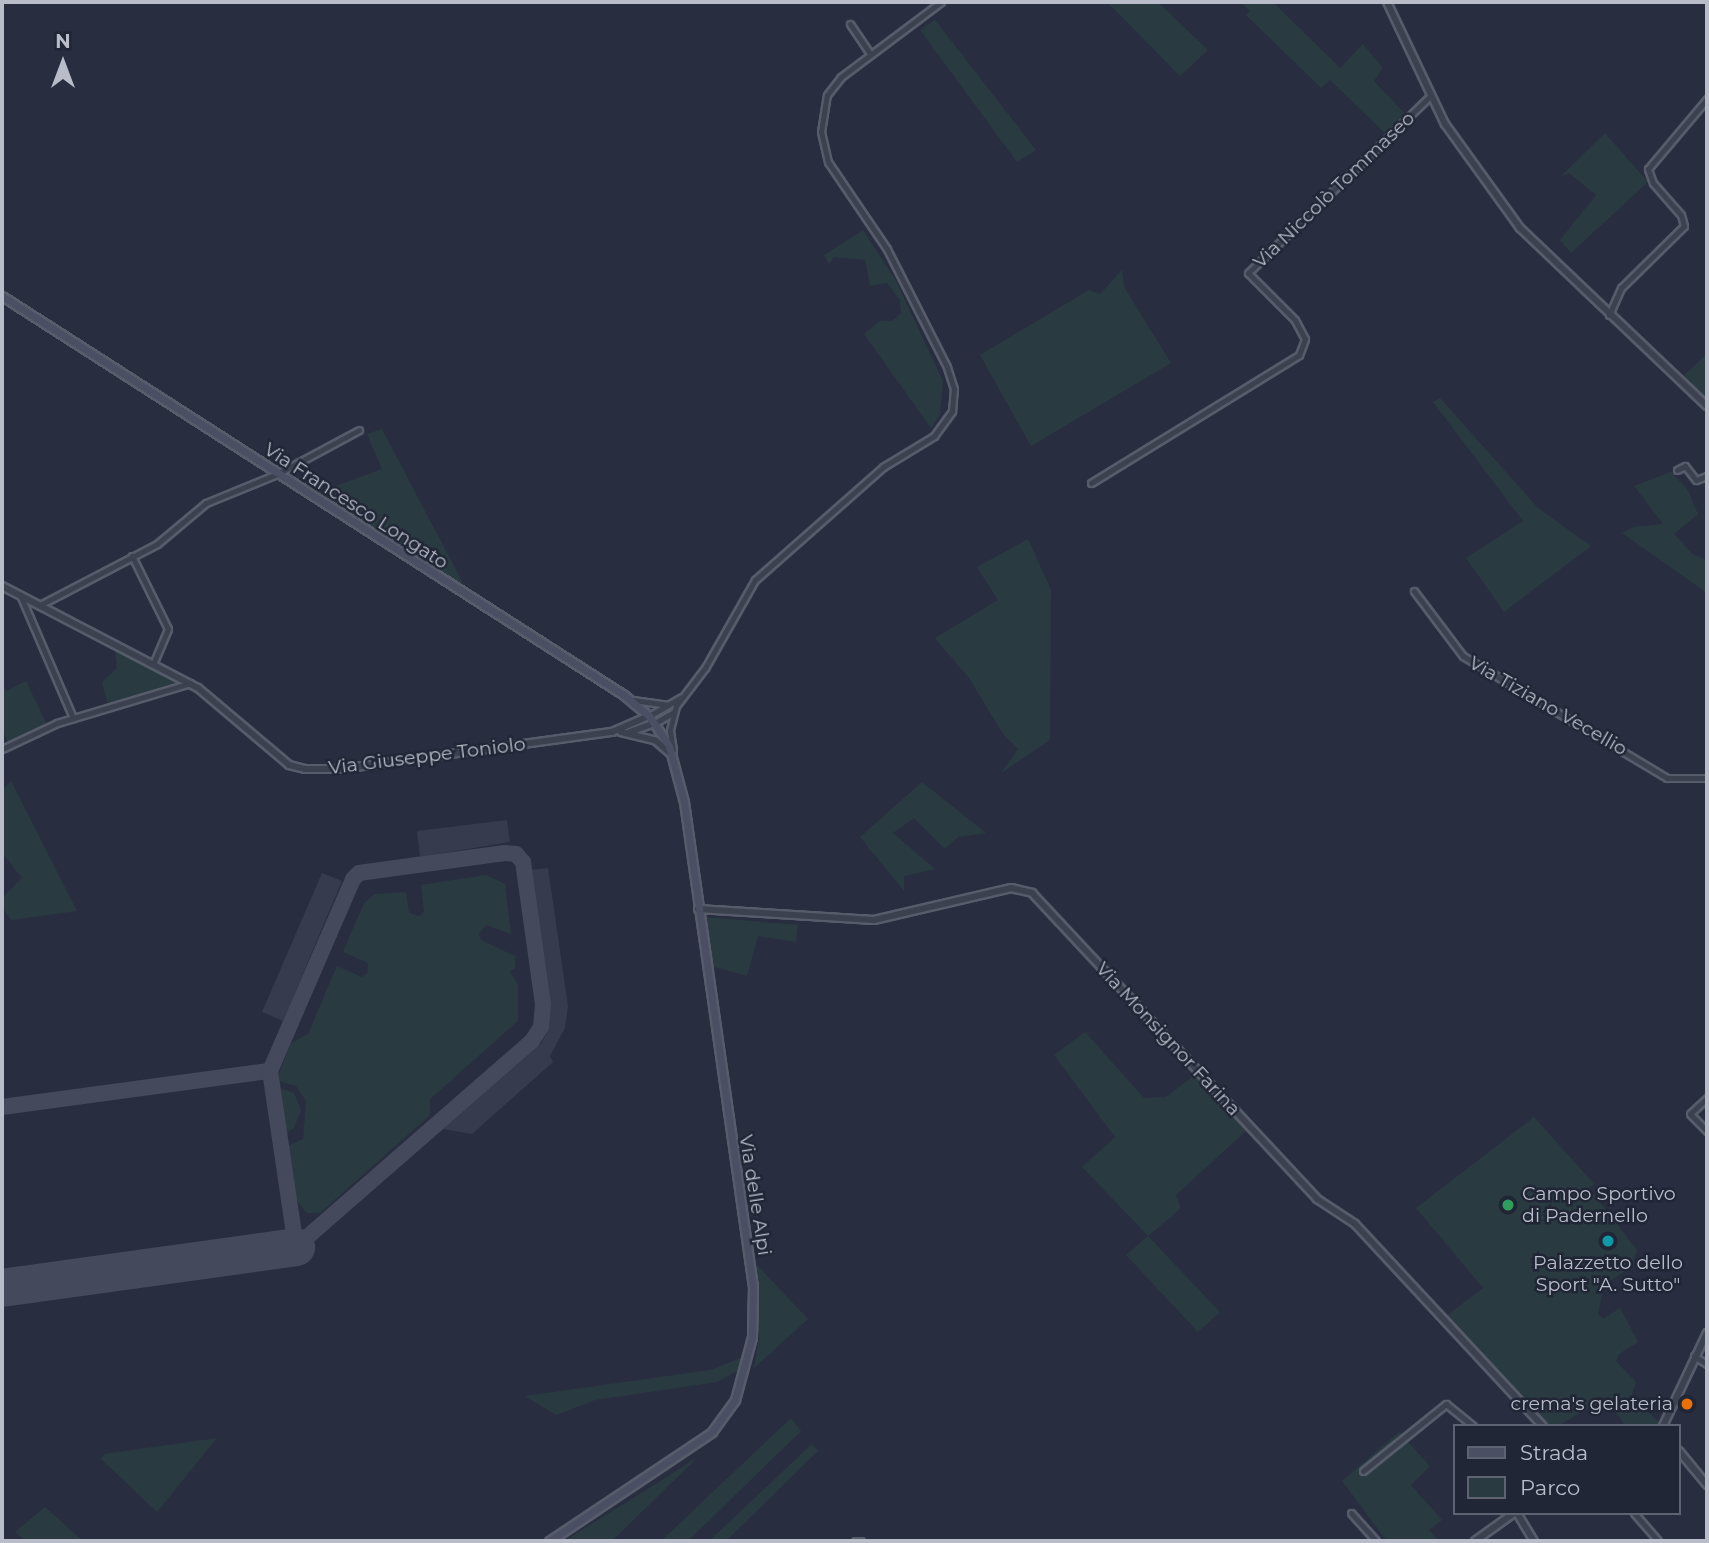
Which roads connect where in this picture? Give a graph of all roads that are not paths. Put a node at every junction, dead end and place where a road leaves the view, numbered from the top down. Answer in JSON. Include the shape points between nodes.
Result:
{"nodes":[{"id":1,"x":941,"y":2,"type":"edge"},
{"id":2,"x":1387,"y":2,"type":"edge"},
{"id":3,"x":850,"y":24,"type":"dead end"},
{"id":4,"x":870,"y":54,"type":"junction"},
{"id":5,"x":1430,"y":96,"type":"junction"},
{"id":6,"x":1707,"y":99,"type":"edge"},
{"id":7,"x":2,"y":296,"type":"edge"},
{"id":8,"x":1609,"y":315,"type":"junction"},
{"id":9,"x":1707,"y":406,"type":"edge"},
{"id":10,"x":359,"y":430,"type":"dead end"},
{"id":11,"x":1677,"y":470,"type":"dead end"},
{"id":12,"x":277,"y":474,"type":"junction"},
{"id":13,"x":1707,"y":476,"type":"edge"},
{"id":14,"x":1091,"y":483,"type":"dead end"},
{"id":15,"x":132,"y":556,"type":"junction"},
{"id":16,"x":2,"y":586,"type":"edge"},
{"id":17,"x":1414,"y":591,"type":"dead end"},
{"id":18,"x":21,"y":597,"type":"junction"},
{"id":19,"x":40,"y":604,"type":"junction"},
{"id":20,"x":153,"y":664,"type":"junction"},
{"id":21,"x":190,"y":683,"type":"junction"},
{"id":22,"x":624,"y":695,"type":"junction"},
{"id":23,"x":684,"y":696,"type":"junction"},
{"id":24,"x":667,"y":705,"type":"junction"},
{"id":25,"x":637,"y":706,"type":"junction"},
{"id":26,"x":674,"y":712,"type":"junction"},
{"id":27,"x":649,"y":716,"type":"junction"},
{"id":28,"x":73,"y":718,"type":"junction"},
{"id":29,"x":637,"y":723,"type":"junction"},
{"id":30,"x":655,"y":723,"type":"junction"},
{"id":31,"x":612,"y":732,"type":"junction"},
{"id":32,"x":625,"y":733,"type":"junction"},
{"id":33,"x":2,"y":749,"type":"edge"},
{"id":34,"x":675,"y":760,"type":"junction"},
{"id":35,"x":1707,"y":778,"type":"edge"},
{"id":36,"x":697,"y":909,"type":"junction"},
{"id":37,"x":1707,"y":1098,"type":"edge"},
{"id":38,"x":1707,"y":1131,"type":"edge"},
{"id":39,"x":1707,"y":1333,"type":"edge"},
{"id":40,"x":1694,"y":1356,"type":"junction"},
{"id":41,"x":1707,"y":1364,"type":"edge"},
{"id":42,"x":1471,"y":1424,"type":"edge"},
{"id":43,"x":1541,"y":1424,"type":"edge"},
{"id":44,"x":1664,"y":1424,"type":"edge"},
{"id":45,"x":1681,"y":1453,"type":"edge"},
{"id":46,"x":1363,"y":1471,"type":"dead end"},
{"id":47,"x":1707,"y":1485,"type":"edge"},
{"id":48,"x":1351,"y":1513,"type":"dead end"},
{"id":49,"x":1513,"y":1515,"type":"edge"},
{"id":50,"x":1517,"y":1515,"type":"edge"},
{"id":51,"x":1636,"y":1515,"type":"edge"},
{"id":52,"x":549,"y":1541,"type":"edge"},
{"id":53,"x":855,"y":1541,"type":"edge"},
{"id":54,"x":860,"y":1541,"type":"edge"},
{"id":55,"x":1376,"y":1541,"type":"edge"},
{"id":56,"x":1475,"y":1541,"type":"edge"},
{"id":57,"x":1534,"y":1541,"type":"edge"},
{"id":58,"x":1658,"y":1541,"type":"edge"}],
"edges":[{"from":1,"to":4,"type":"street","name":"Via Giuseppe Toniolo"},
{"from":2,"to":5,"type":"street"},
{"from":3,"to":4,"type":"street"},
{"from":4,"to":23,"type":"street","name":"Via Giuseppe Toniolo","via":[[827,95],[822,143],[828,162],[887,249],[928,325],[952,379],[952,411],[934,436],[883,467],[762,572]]},
{"from":5,"to":8,"type":"street","via":[[1520,228]]},
{"from":5,"to":14,"type":"street","name":"Via Niccolò Tommaseo","via":[[1248,274],[1295,320],[1305,339],[1299,355]]},
{"from":6,"to":8,"type":"street","via":[[1648,169],[1684,226],[1621,288]]},
{"from":7,"to":12,"type":"main road","name":"Via Francesco Longato"},
{"from":8,"to":9,"type":"street"},
{"from":10,"to":12,"type":"street"},
{"from":11,"to":13,"type":"street","via":[[1685,466],[1696,480]]},
{"from":12,"to":15,"type":"street","via":[[206,503],[158,544]]},
{"from":12,"to":22,"type":"main road","name":"Via Francesco Longato"},
{"from":15,"to":19,"type":"street"},
{"from":15,"to":20,"type":"street","via":[[168,629]]},
{"from":16,"to":18,"type":"street","name":"Via Giuseppe Toniolo"},
{"from":17,"to":35,"type":"street","name":"Via Tiziano Vecellio","via":[[1463,656],[1667,778]]},
{"from":18,"to":19,"type":"street","name":"Via Giuseppe Toniolo"},
{"from":18,"to":28,"type":"street"},
{"from":19,"to":20,"type":"street","name":"Via Giuseppe Toniolo"},
{"from":20,"to":21,"type":"street","name":"Via Giuseppe Toniolo"},
{"from":21,"to":28,"type":"street"},
{"from":21,"to":31,"type":"street","name":"Via Giuseppe Toniolo","via":[[289,765],[305,769],[341,769]]},
{"from":22,"to":24,"type":"street","via":[[643,704]]},
{"from":22,"to":25,"type":"main road","name":"Via Francesco Longato"},
{"from":23,"to":24,"type":"street","name":"Via Giuseppe Toniolo"},
{"from":23,"to":26,"type":"street","name":"Via Giuseppe Toniolo"},
{"from":24,"to":27,"type":"street","name":"Via Giuseppe Toniolo"},
{"from":25,"to":27,"type":"main road","name":"Via Francesco Longato"},
{"from":25,"to":29,"type":"street"},
{"from":26,"to":30,"type":"street","name":"Via Giuseppe Toniolo"},
{"from":26,"to":34,"type":"street","name":"Via Giuseppe Toniolo","via":[[670,730]]},
{"from":27,"to":29,"type":"street","name":"Via Giuseppe Toniolo"},
{"from":27,"to":30,"type":"main road","name":"Via Francesco Longato"},
{"from":28,"to":33,"type":"street"},
{"from":29,"to":31,"type":"street","name":"Via Giuseppe Toniolo"},
{"from":30,"to":32,"type":"street"},
{"from":30,"to":34,"type":"main road","name":"Via Francesco Longato"},
{"from":31,"to":32,"type":"street","name":"Via Giuseppe Toniolo"},
{"from":32,"to":34,"type":"street","name":"Via Giuseppe Toniolo","via":[[656,741]]},
{"from":34,"to":36,"type":"main road","name":"Via delle Alpi"},
{"from":36,"to":43,"type":"street","name":"Via Monsignor Farina","via":[[874,919],[1010,888],[1032,893],[1317,1199],[1354,1224]]},
{"from":36,"to":52,"type":"main road","name":"Via delle Alpi","via":[[753,1286],[748,1362],[735,1400],[712,1432]]},
{"from":37,"to":38,"type":"street","via":[[1690,1114]]},
{"from":39,"to":40,"type":"street"},
{"from":40,"to":41,"type":"street"},
{"from":40,"to":44,"type":"street"},
{"from":42,"to":46,"type":"street","via":[[1446,1404]]},
{"from":45,"to":47,"type":"street"},
{"from":48,"to":55,"type":"street"},
{"from":49,"to":56,"type":"street"},
{"from":50,"to":57,"type":"street"},
{"from":51,"to":58,"type":"street"},
{"from":53,"to":54,"type":"street"}]}
